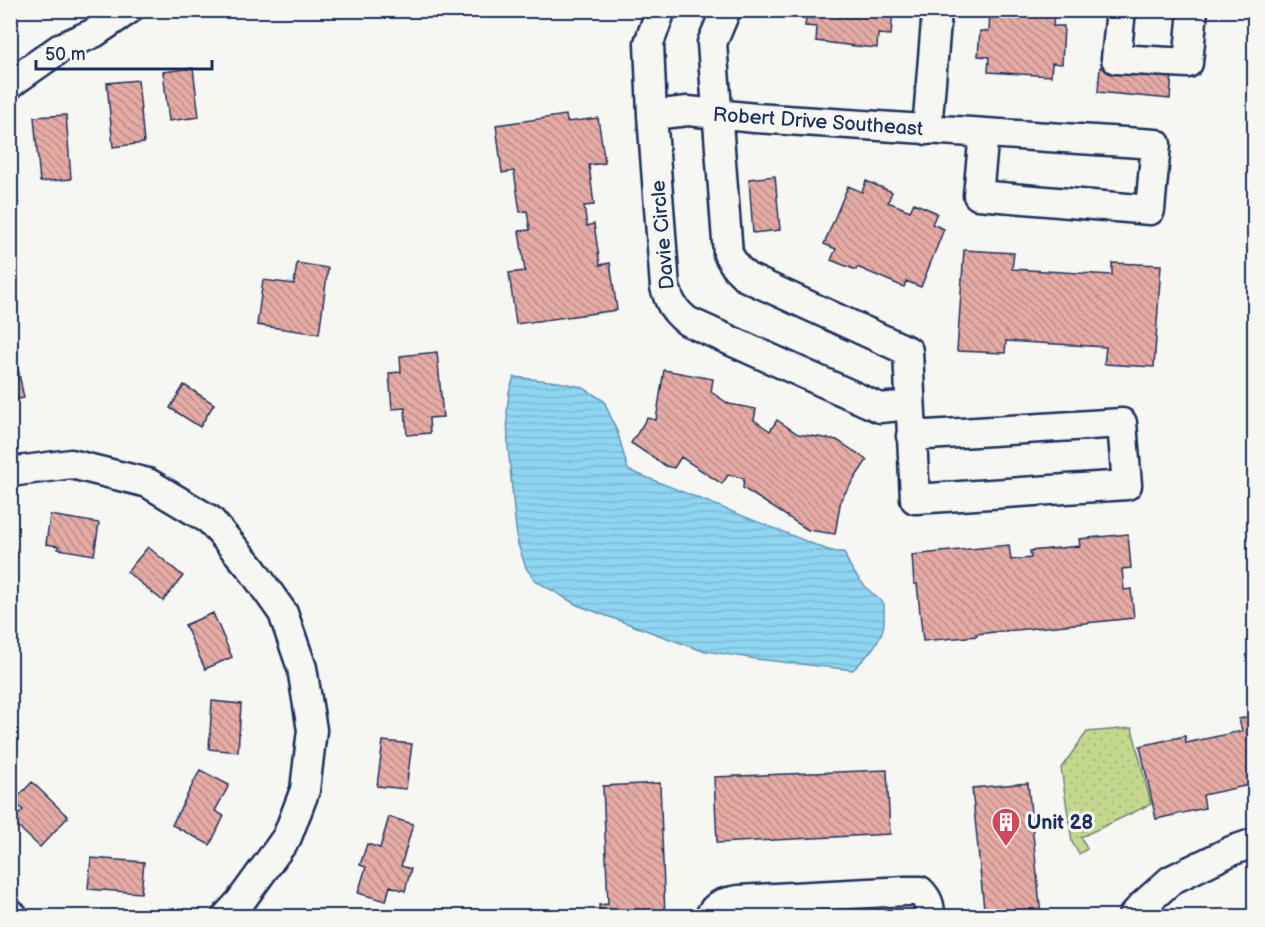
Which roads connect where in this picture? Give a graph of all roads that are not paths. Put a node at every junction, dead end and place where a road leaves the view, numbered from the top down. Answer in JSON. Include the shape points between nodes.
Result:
{"nodes":[{"id":1,"x":128,"y":10,"type":"edge"},
{"id":2,"x":661,"y":10,"type":"edge"},
{"id":3,"x":726,"y":10,"type":"edge"},
{"id":4,"x":938,"y":10,"type":"edge"},
{"id":5,"x":1121,"y":10,"type":"edge"},
{"id":6,"x":1193,"y":10,"type":"edge"},
{"id":7,"x":10,"y":84,"type":"edge"},
{"id":8,"x":718,"y":114,"type":"junction"},
{"id":9,"x":652,"y":115,"type":"junction"},
{"id":10,"x":927,"y":129,"type":"junction"},
{"id":11,"x":984,"y":133,"type":"junction"},
{"id":12,"x":910,"y":405,"type":"junction"},
{"id":13,"x":911,"y":436,"type":"junction"},
{"id":14,"x":10,"y":472,"type":"edge"},
{"id":15,"x":1254,"y":843,"type":"edge"},
{"id":16,"x":227,"y":916,"type":"edge"},
{"id":17,"x":710,"y":916,"type":"edge"},
{"id":18,"x":930,"y":916,"type":"edge"},
{"id":19,"x":1133,"y":916,"type":"edge"}],
"edges":[{"from":1,"to":7,"type":"street","via":[[94,33],[62,47]]},
{"from":2,"to":9,"type":"street","name":"Davie Circle","via":[[649,43]]},
{"from":3,"to":8,"type":"street","via":[[712,43]]},
{"from":4,"to":10,"type":"street"},
{"from":5,"to":6,"type":"street","via":[[1116,59],[1188,63]]},
{"from":8,"to":9,"type":"street","name":"Robert Drive Southeast","via":[[688,111]]},
{"from":8,"to":10,"type":"street","name":"Robert Drive Southeast"},
{"from":8,"to":12,"type":"street","via":[[728,254],[736,267],[746,277],[908,351]]},
{"from":9,"to":12,"type":"street","name":"Davie Circle","via":[[665,287],[675,311],[687,321],[880,408]]},
{"from":10,"to":11,"type":"street","name":"Robert Drive Southeast"},
{"from":11,"to":11,"type":"street","name":"Robert Drive Southeast","via":[[1156,144],[1150,210],[978,195]]},
{"from":12,"to":13,"type":"street"},
{"from":13,"to":13,"type":"street","via":[[915,499],[1126,484],[1122,423]]},
{"from":14,"to":16,"type":"street","via":[[71,464],[148,483],[210,520],[283,613],[302,668],[312,730],[304,790],[287,837]]},
{"from":15,"to":19,"type":"street","via":[[1231,850],[1172,880]]},
{"from":17,"to":18,"type":"street","via":[[713,909],[725,902],[738,900],[906,891],[920,891],[927,899]]}]}
